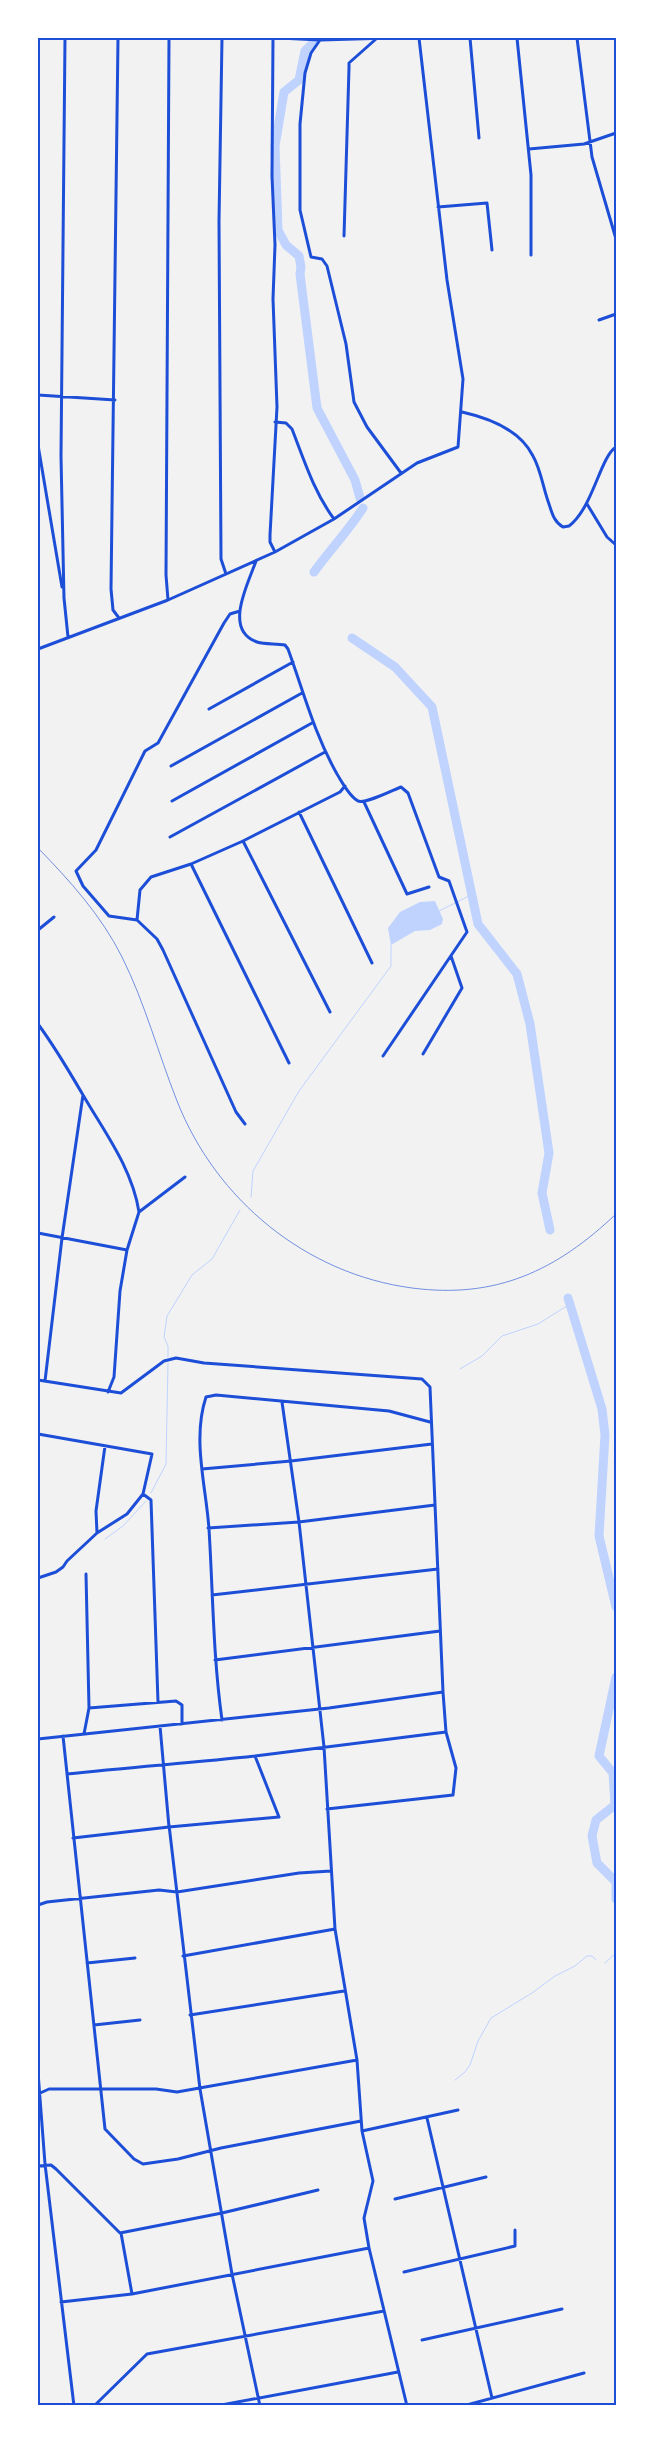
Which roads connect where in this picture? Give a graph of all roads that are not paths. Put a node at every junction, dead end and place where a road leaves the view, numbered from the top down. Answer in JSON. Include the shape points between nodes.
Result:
{"nodes":[{"id":1,"x":65,"y":38,"type":"edge"},
{"id":2,"x":118,"y":38,"type":"edge"},
{"id":3,"x":169,"y":38,"type":"edge"},
{"id":4,"x":222,"y":38,"type":"edge"},
{"id":5,"x":273,"y":38,"type":"edge"},
{"id":6,"x":279,"y":38,"type":"edge"},
{"id":7,"x":390,"y":38,"type":"edge"},
{"id":8,"x":419,"y":38,"type":"edge"},
{"id":9,"x":470,"y":38,"type":"edge"},
{"id":10,"x":517,"y":38,"type":"edge"},
{"id":11,"x":577,"y":38,"type":"edge"},
{"id":12,"x":317,"y":39,"type":"edge"},
{"id":13,"x":376,"y":39,"type":"junction"},
{"id":14,"x":616,"y":133,"type":"edge"},
{"id":15,"x":479,"y":138,"type":"dead end"},
{"id":16,"x":589,"y":142,"type":"junction"},
{"id":17,"x":529,"y":149,"type":"junction"},
{"id":18,"x":438,"y":207,"type":"junction"},
{"id":19,"x":344,"y":236,"type":"dead end"},
{"id":20,"x":616,"y":239,"type":"edge"},
{"id":21,"x":492,"y":250,"type":"dead end"},
{"id":22,"x":531,"y":255,"type":"dead end"},
{"id":23,"x":616,"y":314,"type":"edge"},
{"id":24,"x":599,"y":320,"type":"dead end"},
{"id":25,"x":38,"y":395,"type":"edge"},
{"id":26,"x":62,"y":396,"type":"junction"},
{"id":27,"x":115,"y":400,"type":"junction"},
{"id":28,"x":462,"y":412,"type":"junction"},
{"id":29,"x":274,"y":422,"type":"junction"},
{"id":30,"x":38,"y":424,"type":"edge"},
{"id":31,"x":616,"y":447,"type":"edge"},
{"id":32,"x":401,"y":473,"type":"junction"},
{"id":33,"x":587,"y":504,"type":"junction"},
{"id":34,"x":334,"y":519,"type":"junction"},
{"id":35,"x":616,"y":545,"type":"edge"},
{"id":36,"x":275,"y":552,"type":"junction"},
{"id":37,"x":256,"y":560,"type":"junction"},
{"id":38,"x":226,"y":574,"type":"junction"},
{"id":39,"x":64,"y":599,"type":"junction"},
{"id":40,"x":168,"y":600,"type":"junction"},
{"id":41,"x":240,"y":611,"type":"junction"},
{"id":42,"x":119,"y":618,"type":"junction"},
{"id":43,"x":68,"y":637,"type":"junction"},
{"id":44,"x":38,"y":649,"type":"edge"},
{"id":45,"x":293,"y":662,"type":"junction"},
{"id":46,"x":302,"y":693,"type":"junction"},
{"id":47,"x":208,"y":709,"type":"dead end"},
{"id":48,"x":312,"y":724,"type":"junction"},
{"id":49,"x":325,"y":752,"type":"junction"},
{"id":50,"x":170,"y":766,"type":"dead end"},
{"id":51,"x":344,"y":786,"type":"junction"},
{"id":52,"x":172,"y":801,"type":"dead end"},
{"id":53,"x":364,"y":802,"type":"junction"},
{"id":54,"x":299,"y":812,"type":"junction"},
{"id":55,"x":170,"y":837,"type":"dead end"},
{"id":56,"x":243,"y":841,"type":"junction"},
{"id":57,"x":192,"y":864,"type":"junction"},
{"id":58,"x":429,"y":887,"type":"dead end"},
{"id":59,"x":54,"y":917,"type":"dead end"},
{"id":60,"x":138,"y":920,"type":"junction"},
{"id":61,"x":38,"y":930,"type":"edge"},
{"id":62,"x":451,"y":956,"type":"junction"},
{"id":63,"x":372,"y":963,"type":"dead end"},
{"id":64,"x":330,"y":1012,"type":"dead end"},
{"id":65,"x":38,"y":1024,"type":"edge"},
{"id":66,"x":423,"y":1054,"type":"dead end"},
{"id":67,"x":383,"y":1056,"type":"dead end"},
{"id":68,"x":289,"y":1063,"type":"dead end"},
{"id":69,"x":83,"y":1095,"type":"junction"},
{"id":70,"x":246,"y":1124,"type":"dead end"},
{"id":71,"x":185,"y":1177,"type":"dead end"},
{"id":72,"x":139,"y":1212,"type":"junction"},
{"id":73,"x":38,"y":1233,"type":"edge"},
{"id":74,"x":62,"y":1238,"type":"junction"},
{"id":75,"x":127,"y":1250,"type":"junction"},
{"id":76,"x":38,"y":1380,"type":"edge"},
{"id":77,"x":45,"y":1381,"type":"junction"},
{"id":78,"x":108,"y":1392,"type":"junction"},
{"id":79,"x":282,"y":1402,"type":"junction"},
{"id":80,"x":430,"y":1422,"type":"junction"},
{"id":81,"x":38,"y":1434,"type":"edge"},
{"id":82,"x":432,"y":1444,"type":"junction"},
{"id":83,"x":105,"y":1446,"type":"junction"},
{"id":84,"x":38,"y":1448,"type":"edge"},
{"id":85,"x":291,"y":1461,"type":"junction"},
{"id":86,"x":202,"y":1469,"type":"junction"},
{"id":87,"x":144,"y":1494,"type":"junction"},
{"id":88,"x":436,"y":1506,"type":"junction"},
{"id":89,"x":299,"y":1522,"type":"junction"},
{"id":90,"x":208,"y":1528,"type":"junction"},
{"id":91,"x":97,"y":1533,"type":"junction"},
{"id":92,"x":438,"y":1569,"type":"junction"},
{"id":93,"x":86,"y":1574,"type":"dead end"},
{"id":94,"x":38,"y":1578,"type":"edge"},
{"id":95,"x":306,"y":1584,"type":"junction"},
{"id":96,"x":212,"y":1595,"type":"junction"},
{"id":97,"x":440,"y":1631,"type":"junction"},
{"id":98,"x":313,"y":1647,"type":"junction"},
{"id":99,"x":215,"y":1660,"type":"junction"},
{"id":100,"x":443,"y":1692,"type":"junction"},
{"id":101,"x":158,"y":1702,"type":"junction"},
{"id":102,"x":89,"y":1708,"type":"junction"},
{"id":103,"x":319,"y":1710,"type":"junction"},
{"id":104,"x":222,"y":1720,"type":"junction"},
{"id":105,"x":182,"y":1724,"type":"junction"},
{"id":106,"x":160,"y":1726,"type":"junction"},
{"id":107,"x":446,"y":1732,"type":"junction"},
{"id":108,"x":84,"y":1734,"type":"junction"},
{"id":109,"x":62,"y":1736,"type":"junction"},
{"id":110,"x":38,"y":1739,"type":"edge"},
{"id":111,"x":324,"y":1748,"type":"junction"},
{"id":112,"x":255,"y":1756,"type":"junction"},
{"id":113,"x":163,"y":1766,"type":"junction"},
{"id":114,"x":66,"y":1774,"type":"junction"},
{"id":115,"x":327,"y":1809,"type":"junction"},
{"id":116,"x":169,"y":1826,"type":"junction"},
{"id":117,"x":73,"y":1838,"type":"junction"},
{"id":118,"x":331,"y":1871,"type":"junction"},
{"id":119,"x":177,"y":1892,"type":"junction"},
{"id":120,"x":80,"y":1899,"type":"junction"},
{"id":121,"x":38,"y":1906,"type":"edge"},
{"id":122,"x":335,"y":1929,"type":"junction"},
{"id":123,"x":183,"y":1956,"type":"junction"},
{"id":124,"x":135,"y":1958,"type":"dead end"},
{"id":125,"x":87,"y":1963,"type":"junction"},
{"id":126,"x":344,"y":1991,"type":"junction"},
{"id":127,"x":190,"y":2015,"type":"junction"},
{"id":128,"x":140,"y":2020,"type":"dead end"},
{"id":129,"x":94,"y":2025,"type":"junction"},
{"id":130,"x":357,"y":2060,"type":"junction"},
{"id":131,"x":38,"y":2072,"type":"edge"},
{"id":132,"x":100,"y":2088,"type":"junction"},
{"id":133,"x":200,"y":2090,"type":"junction"},
{"id":134,"x":39,"y":2094,"type":"edge"},
{"id":135,"x":458,"y":2110,"type":"dead end"},
{"id":136,"x":426,"y":2118,"type":"junction"},
{"id":137,"x":361,"y":2121,"type":"junction"},
{"id":138,"x":362,"y":2130,"type":"junction"},
{"id":139,"x":211,"y":2151,"type":"junction"},
{"id":140,"x":45,"y":2164,"type":"junction"},
{"id":141,"x":38,"y":2166,"type":"edge"},
{"id":142,"x":486,"y":2176,"type":"dead end"},
{"id":143,"x":443,"y":2188,"type":"junction"},
{"id":144,"x":318,"y":2190,"type":"dead end"},
{"id":145,"x":395,"y":2200,"type":"dead end"},
{"id":146,"x":222,"y":2213,"type":"junction"},
{"id":147,"x":515,"y":2230,"type":"dead end"},
{"id":148,"x":120,"y":2233,"type":"junction"},
{"id":149,"x":369,"y":2248,"type":"junction"},
{"id":150,"x":459,"y":2259,"type":"junction"},
{"id":151,"x":404,"y":2272,"type":"dead end"},
{"id":152,"x":232,"y":2274,"type":"junction"},
{"id":153,"x":132,"y":2294,"type":"junction"},
{"id":154,"x":61,"y":2302,"type":"junction"},
{"id":155,"x":562,"y":2309,"type":"dead end"},
{"id":156,"x":384,"y":2311,"type":"junction"},
{"id":157,"x":476,"y":2329,"type":"junction"},
{"id":158,"x":245,"y":2337,"type":"junction"},
{"id":159,"x":422,"y":2340,"type":"dead end"},
{"id":160,"x":398,"y":2372,"type":"junction"},
{"id":161,"x":584,"y":2373,"type":"dead end"},
{"id":162,"x":258,"y":2398,"type":"junction"},
{"id":163,"x":492,"y":2398,"type":"junction"},
{"id":164,"x":74,"y":2406,"type":"edge"},
{"id":165,"x":94,"y":2406,"type":"edge"},
{"id":166,"x":216,"y":2406,"type":"edge"},
{"id":167,"x":260,"y":2406,"type":"edge"},
{"id":168,"x":407,"y":2406,"type":"edge"},
{"id":169,"x":463,"y":2406,"type":"edge"}],
"edges":[{"from":1,"to":26,"type":"street"},
{"from":2,"to":27,"type":"street","via":[[114,196]]},
{"from":3,"to":40,"type":"street"},
{"from":4,"to":38,"type":"street","via":[[219,221],[221,559]]},
{"from":5,"to":29,"type":"street","via":[[273,299],[277,407]]},
{"from":6,"to":12,"type":"street"},
{"from":7,"to":13,"type":"street"},
{"from":8,"to":18,"type":"street"},
{"from":9,"to":15,"type":"street"},
{"from":10,"to":17,"type":"street"},
{"from":11,"to":16,"type":"street"},
{"from":12,"to":13,"type":"street"},
{"from":12,"to":32,"type":"street","via":[[305,73],[300,124],[300,210],[311,257],[322,259],[327,266],[347,349],[354,402],[366,427]]},
{"from":13,"to":19,"type":"street","via":[[350,62],[348,68]]},
{"from":14,"to":16,"type":"street"},
{"from":16,"to":17,"type":"street"},
{"from":16,"to":20,"type":"street"},
{"from":17,"to":22,"type":"street"},
{"from":18,"to":21,"type":"street","via":[[487,203]]},
{"from":18,"to":28,"type":"street","via":[[463,379]]},
{"from":23,"to":24,"type":"street"},
{"from":25,"to":26,"type":"street"},
{"from":26,"to":27,"type":"street"},
{"from":26,"to":39,"type":"street"},
{"from":27,"to":42,"type":"street","via":[[111,589],[112,610]]},
{"from":28,"to":32,"type":"street","via":[[458,447]]},
{"from":28,"to":33,"type":"street","via":[[494,423],[527,446],[534,456],[548,501],[562,527],[569,526],[580,516]]},
{"from":29,"to":34,"type":"street","via":[[286,422],[292,429],[321,499]]},
{"from":29,"to":36,"type":"street","via":[[270,542]]},
{"from":30,"to":39,"type":"street","via":[[38,445]]},
{"from":31,"to":33,"type":"street","via":[[609,455]]},
{"from":32,"to":34,"type":"street"},
{"from":33,"to":35,"type":"street","via":[[607,537]]},
{"from":34,"to":36,"type":"street"},
{"from":36,"to":37,"type":"street"},
{"from":37,"to":38,"type":"street"},
{"from":37,"to":41,"type":"street"},
{"from":38,"to":40,"type":"street"},
{"from":39,"to":43,"type":"street"},
{"from":40,"to":42,"type":"street"},
{"from":41,"to":45,"type":"street","via":[[241,627],[252,640],[285,644]]},
{"from":41,"to":60,"type":"street","via":[[230,614],[224,622],[158,743],[145,751],[96,850],[76,871],[83,886],[109,916]]},
{"from":42,"to":43,"type":"street"},
{"from":43,"to":44,"type":"street"},
{"from":45,"to":46,"type":"street"},
{"from":45,"to":47,"type":"street"},
{"from":46,"to":48,"type":"street"},
{"from":46,"to":50,"type":"street"},
{"from":48,"to":49,"type":"street"},
{"from":48,"to":52,"type":"street"},
{"from":49,"to":51,"type":"street"},
{"from":49,"to":55,"type":"street"},
{"from":51,"to":53,"type":"street","via":[[357,800]]},
{"from":51,"to":54,"type":"street","via":[[340,792]]},
{"from":53,"to":58,"type":"street","via":[[407,894]]},
{"from":53,"to":62,"type":"street","via":[[401,786],[408,793],[439,877],[449,881],[467,932]]},
{"from":54,"to":56,"type":"street"},
{"from":54,"to":63,"type":"street"},
{"from":56,"to":57,"type":"street"},
{"from":56,"to":64,"type":"street"},
{"from":57,"to":60,"type":"street","via":[[146,881],[140,890]]},
{"from":57,"to":68,"type":"street"},
{"from":59,"to":61,"type":"street"},
{"from":60,"to":70,"type":"street","via":[[163,950],[236,1112]]},
{"from":62,"to":66,"type":"street","via":[[462,988]]},
{"from":62,"to":67,"type":"street"},
{"from":65,"to":69,"type":"street","via":[[74,1076]]},
{"from":69,"to":72,"type":"street","via":[[102,1123],[132,1182]]},
{"from":69,"to":74,"type":"street"},
{"from":71,"to":72,"type":"street"},
{"from":72,"to":75,"type":"street"},
{"from":73,"to":74,"type":"street"},
{"from":74,"to":75,"type":"street"},
{"from":74,"to":77,"type":"street"},
{"from":75,"to":78,"type":"street","via":[[120,1291],[114,1377]]},
{"from":76,"to":77,"type":"street"},
{"from":77,"to":78,"type":"street"},
{"from":78,"to":80,"type":"street","via":[[121,1393],[164,1361],[176,1358],[204,1363],[422,1379],[430,1386]]},
{"from":79,"to":80,"type":"street","via":[[389,1411]]},
{"from":79,"to":85,"type":"street"},
{"from":79,"to":86,"type":"street","via":[[216,1395],[206,1397],[199,1416]]},
{"from":80,"to":82,"type":"street"},
{"from":81,"to":83,"type":"street"},
{"from":81,"to":84,"type":"street"},
{"from":82,"to":85,"type":"street"},
{"from":82,"to":88,"type":"street"},
{"from":83,"to":87,"type":"street","via":[[152,1454]]},
{"from":83,"to":91,"type":"street","via":[[96,1511]]},
{"from":85,"to":86,"type":"street"},
{"from":85,"to":89,"type":"street"},
{"from":86,"to":90,"type":"street"},
{"from":87,"to":91,"type":"street","via":[[126,1514]]},
{"from":87,"to":101,"type":"street","via":[[151,1500]]},
{"from":88,"to":89,"type":"street"},
{"from":88,"to":92,"type":"street"},
{"from":89,"to":90,"type":"street"},
{"from":89,"to":95,"type":"street"},
{"from":90,"to":96,"type":"street"},
{"from":91,"to":94,"type":"street","via":[[56,1572]]},
{"from":92,"to":95,"type":"street"},
{"from":92,"to":97,"type":"street"},
{"from":93,"to":102,"type":"street"},
{"from":95,"to":96,"type":"street"},
{"from":95,"to":98,"type":"street"},
{"from":96,"to":99,"type":"street"},
{"from":97,"to":98,"type":"street"},
{"from":97,"to":100,"type":"street"},
{"from":98,"to":99,"type":"street"},
{"from":98,"to":103,"type":"street"},
{"from":99,"to":104,"type":"street"},
{"from":100,"to":103,"type":"street"},
{"from":100,"to":107,"type":"street"},
{"from":101,"to":102,"type":"street"},
{"from":101,"to":105,"type":"street","via":[[180,1702]]},
{"from":102,"to":108,"type":"street"},
{"from":103,"to":104,"type":"street"},
{"from":103,"to":111,"type":"street"},
{"from":104,"to":105,"type":"street"},
{"from":105,"to":106,"type":"street"},
{"from":106,"to":108,"type":"street"},
{"from":106,"to":113,"type":"street"},
{"from":107,"to":111,"type":"street"},
{"from":107,"to":115,"type":"street","via":[[456,1768],[453,1795]]},
{"from":108,"to":109,"type":"street"},
{"from":109,"to":110,"type":"street"},
{"from":109,"to":114,"type":"street"},
{"from":111,"to":112,"type":"street"},
{"from":111,"to":115,"type":"street"},
{"from":112,"to":113,"type":"street"},
{"from":112,"to":116,"type":"street","via":[[279,1817]]},
{"from":113,"to":114,"type":"street"},
{"from":113,"to":116,"type":"street"},
{"from":114,"to":117,"type":"street"},
{"from":115,"to":118,"type":"street"},
{"from":116,"to":117,"type":"street"},
{"from":116,"to":119,"type":"street"},
{"from":117,"to":120,"type":"street"},
{"from":118,"to":119,"type":"street"},
{"from":118,"to":122,"type":"street"},
{"from":119,"to":120,"type":"street","via":[[159,1890]]},
{"from":119,"to":123,"type":"street"},
{"from":120,"to":121,"type":"street"},
{"from":120,"to":125,"type":"street"},
{"from":122,"to":123,"type":"street"},
{"from":122,"to":126,"type":"street"},
{"from":123,"to":127,"type":"street"},
{"from":124,"to":125,"type":"street"},
{"from":125,"to":129,"type":"street"},
{"from":126,"to":127,"type":"street"},
{"from":126,"to":130,"type":"street"},
{"from":127,"to":133,"type":"street"},
{"from":128,"to":129,"type":"street"},
{"from":129,"to":132,"type":"street"},
{"from":130,"to":133,"type":"street"},
{"from":130,"to":137,"type":"street"},
{"from":131,"to":134,"type":"street"},
{"from":132,"to":133,"type":"street"},
{"from":132,"to":134,"type":"street","via":[[49,2089]]},
{"from":132,"to":139,"type":"street","via":[[105,2129],[138,2162],[178,2159]]},
{"from":133,"to":139,"type":"street"},
{"from":134,"to":140,"type":"street"},
{"from":135,"to":136,"type":"street"},
{"from":136,"to":138,"type":"street"},
{"from":136,"to":143,"type":"street"},
{"from":137,"to":138,"type":"street"},
{"from":137,"to":139,"type":"street"},
{"from":138,"to":149,"type":"street","via":[[373,2181],[364,2218]]},
{"from":139,"to":146,"type":"street"},
{"from":140,"to":141,"type":"street"},
{"from":140,"to":148,"type":"street","via":[[56,2170]]},
{"from":140,"to":154,"type":"street"},
{"from":142,"to":143,"type":"street"},
{"from":143,"to":145,"type":"street"},
{"from":143,"to":150,"type":"street"},
{"from":144,"to":146,"type":"street"},
{"from":146,"to":148,"type":"street"},
{"from":146,"to":152,"type":"street"},
{"from":147,"to":150,"type":"street","via":[[515,2246]]},
{"from":148,"to":153,"type":"street"},
{"from":149,"to":152,"type":"street"},
{"from":149,"to":156,"type":"street"},
{"from":150,"to":151,"type":"street"},
{"from":150,"to":157,"type":"street"},
{"from":152,"to":153,"type":"street"},
{"from":152,"to":158,"type":"street"},
{"from":153,"to":154,"type":"street"},
{"from":154,"to":164,"type":"street"},
{"from":155,"to":157,"type":"street"},
{"from":156,"to":158,"type":"street"},
{"from":156,"to":160,"type":"street"},
{"from":157,"to":159,"type":"street"},
{"from":157,"to":163,"type":"street"},
{"from":158,"to":162,"type":"street"},
{"from":158,"to":165,"type":"street","via":[[147,2354]]},
{"from":160,"to":162,"type":"street"},
{"from":160,"to":168,"type":"street"},
{"from":161,"to":163,"type":"street"},
{"from":162,"to":166,"type":"street"},
{"from":162,"to":167,"type":"street"},
{"from":163,"to":169,"type":"street"}]}
